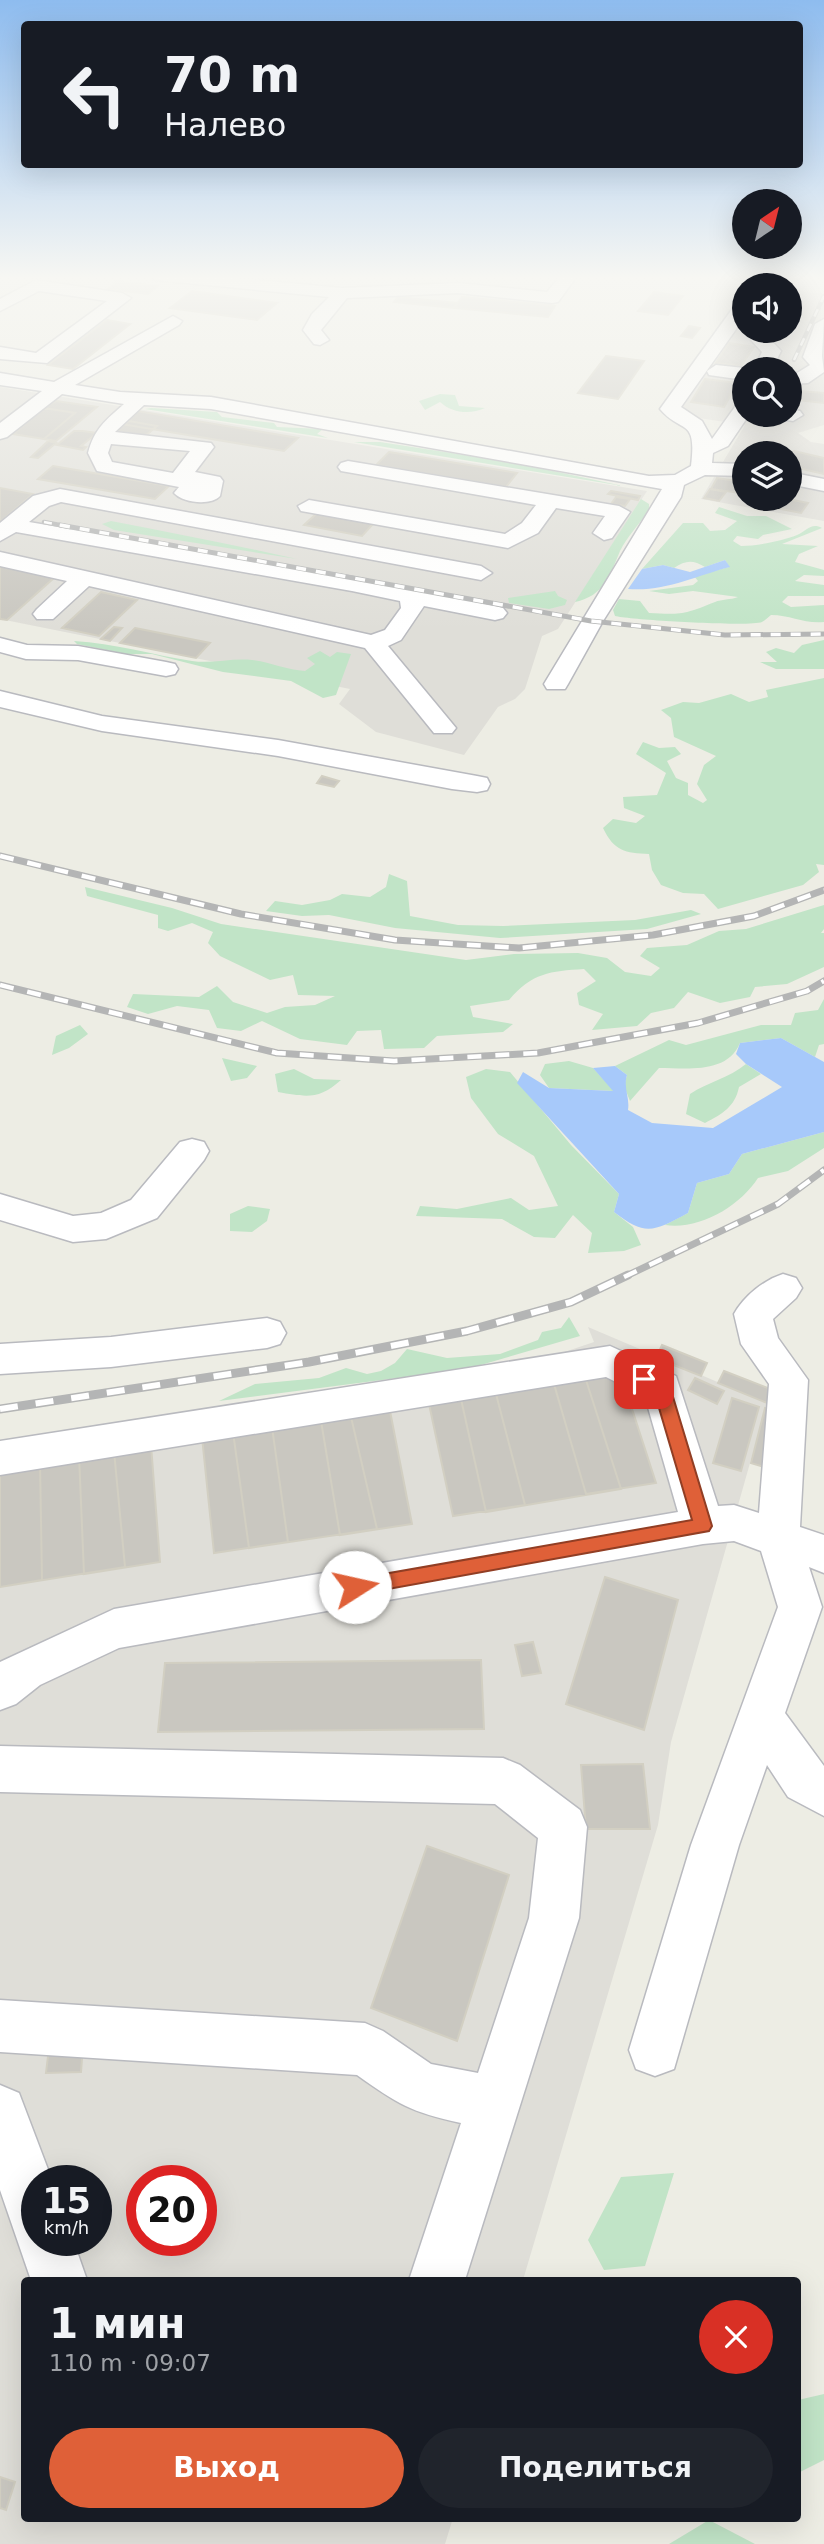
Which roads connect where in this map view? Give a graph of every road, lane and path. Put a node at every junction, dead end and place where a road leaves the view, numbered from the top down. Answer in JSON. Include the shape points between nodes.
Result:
{"nodes":[{"id":1,"x":51,"y":394,"type":"edge"},
{"id":2,"x":95,"y":394,"type":"edge"},
{"id":3,"x":681,"y":394,"type":"edge"},
{"id":4,"x":137,"y":400,"type":"junction"},
{"id":5,"x":732,"y":411,"type":"edge"},
{"id":6,"x":707,"y":412,"type":"dead end"},
{"id":7,"x":732,"y":427,"type":"edge"},
{"id":8,"x":355,"y":431,"type":"junction"},
{"id":9,"x":103,"y":437,"type":"junction"},
{"id":10,"x":3,"y":441,"type":"edge"},
{"id":11,"x":702,"y":460,"type":"junction"},
{"id":12,"x":348,"y":467,"type":"junction"},
{"id":13,"x":732,"y":467,"type":"edge"},
{"id":14,"x":802,"y":481,"type":"edge"},
{"id":15,"x":674,"y":483,"type":"junction"},
{"id":16,"x":824,"y":485,"type":"edge"},
{"id":17,"x":549,"y":502,"type":"junction"},
{"id":18,"x":5,"y":530,"type":"edge"},
{"id":19,"x":604,"y":533,"type":"dead end"},
{"id":20,"x":0,"y":559,"type":"edge"},
{"id":21,"x":481,"y":573,"type":"dead end"},
{"id":22,"x":85,"y":578,"type":"junction"},
{"id":23,"x":411,"y":597,"type":"junction"},
{"id":24,"x":495,"y":613,"type":"dead end"},
{"id":25,"x":45,"y":614,"type":"dead end"},
{"id":26,"x":373,"y":643,"type":"junction"},
{"id":27,"x":0,"y":645,"type":"edge"},
{"id":28,"x":166,"y":669,"type":"dead end"},
{"id":29,"x":9,"y":678,"type":"edge"},
{"id":30,"x":556,"y":684,"type":"dead end"},
{"id":31,"x":443,"y":728,"type":"dead end"},
{"id":32,"x":477,"y":785,"type":"dead end"},
{"id":33,"x":192,"y":1151,"type":"dead end"},
{"id":34,"x":0,"y":1208,"type":"edge"},
{"id":35,"x":783,"y":1288,"type":"dead end"},
{"id":36,"x":267,"y":1333,"type":"dead end"},
{"id":37,"x":0,"y":1359,"type":"edge"},
{"id":38,"x":0,"y":1458,"type":"edge"},
{"id":39,"x":703,"y":1526,"type":"junction"},
{"id":40,"x":778,"y":1537,"type":"junction"},
{"id":41,"x":824,"y":1554,"type":"edge"},
{"id":42,"x":0,"y":1689,"type":"edge"},
{"id":43,"x":762,"y":1718,"type":"junction"},
{"id":44,"x":0,"y":1769,"type":"edge"},
{"id":45,"x":824,"y":1793,"type":"edge"},
{"id":46,"x":0,"y":2026,"type":"edge"},
{"id":47,"x":655,"y":2050,"type":"dead end"},
{"id":48,"x":496,"y":2103,"type":"junction"},
{"id":49,"x":0,"y":2112,"type":"edge"},
{"id":50,"x":21,"y":2172,"type":"edge"},
{"id":51,"x":51,"y":2256,"type":"edge"},
{"id":52,"x":58,"y":2277,"type":"edge"},
{"id":53,"x":438,"y":2277,"type":"edge"}],
"edges":[{"from":1,"to":10,"type":"lane"},
{"from":2,"to":4,"type":"lane"},
{"from":3,"to":11,"type":"lane","via":[[670,409],[691,419],[702,435]]},
{"from":4,"to":8,"type":"lane","via":[[211,404]]},
{"from":4,"to":9,"type":"lane"},
{"from":5,"to":6,"type":"lane"},
{"from":7,"to":11,"type":"lane"},
{"from":8,"to":12,"type":"lane","via":[[343,442]]},
{"from":8,"to":15,"type":"lane"},
{"from":9,"to":9,"type":"lane","via":[[98,453],[104,467],[192,483],[185,493],[209,496],[213,481],[181,476],[204,447]]},
{"from":11,"to":13,"type":"lane"},
{"from":11,"to":15,"type":"lane","via":[[688,478]]},
{"from":12,"to":17,"type":"lane"},
{"from":12,"to":17,"type":"lane","via":[[301,513],[508,541],[530,528]]},
{"from":14,"to":16,"type":"lane"},
{"from":15,"to":30,"type":"lane","via":[[670,497],[590,621]]},
{"from":17,"to":19,"type":"lane","via":[[619,512]]},
{"from":18,"to":21,"type":"lane","via":[[41,501],[60,495]]},
{"from":18,"to":23,"type":"lane"},
{"from":20,"to":22,"type":"lane"},
{"from":22,"to":25,"type":"lane"},
{"from":22,"to":26,"type":"lane"},
{"from":23,"to":24,"type":"lane"},
{"from":23,"to":26,"type":"lane","via":[[413,608],[393,635]]},
{"from":26,"to":31,"type":"lane"},
{"from":27,"to":29,"type":"lane"},
{"from":28,"to":29,"type":"lane","via":[[78,653]]},
{"from":29,"to":32,"type":"lane","via":[[21,707]]},
{"from":33,"to":34,"type":"lane","via":[[144,1209],[106,1226],[72,1229]]},
{"from":35,"to":40,"type":"lane","via":[[753,1314],[761,1344],[789,1380]]},
{"from":36,"to":37,"type":"lane","via":[[111,1352]]},
{"from":38,"to":39,"type":"lane","via":[[610,1361],[662,1387]]},
{"from":39,"to":40,"type":"lane","via":[[734,1523]]},
{"from":39,"to":42,"type":"lane","via":[[114,1629],[24,1670]]},
{"from":40,"to":41,"type":"lane"},
{"from":40,"to":43,"type":"lane","via":[[800,1607]]},
{"from":43,"to":45,"type":"lane","via":[[805,1781]]},
{"from":43,"to":47,"type":"lane","via":[[715,1845]]},
{"from":44,"to":48,"type":"lane","via":[[503,1781],[563,1827],[554,1918]]},
{"from":46,"to":48,"type":"lane","via":[[365,2049],[421,2088]]},
{"from":48,"to":53,"type":"lane"},
{"from":49,"to":50,"type":"lane"},
{"from":51,"to":52,"type":"lane"}]}
